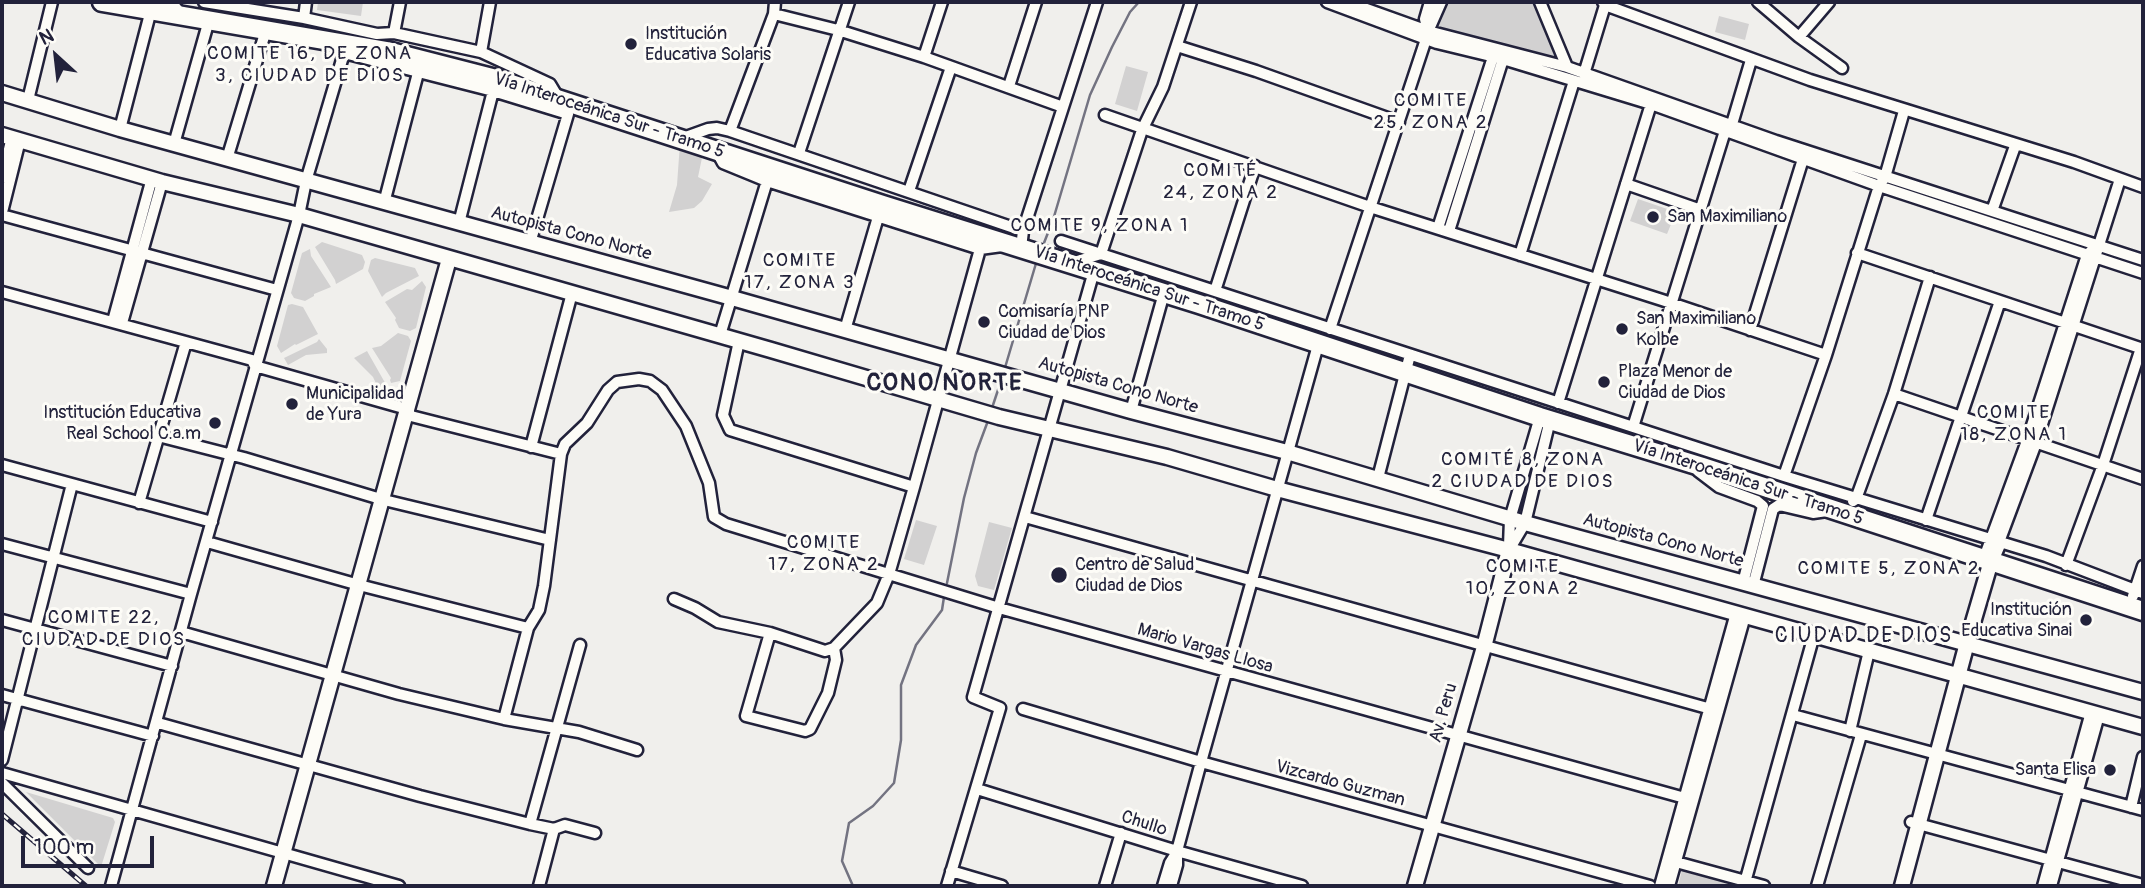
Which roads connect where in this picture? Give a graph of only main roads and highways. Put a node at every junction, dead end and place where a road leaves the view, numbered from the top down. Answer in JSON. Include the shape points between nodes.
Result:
{"nodes":[{"id":1,"x":102,"y":2,"type":"edge"},
{"id":2,"x":176,"y":9,"type":"edge"},
{"id":3,"x":2,"y":93,"type":"edge"},
{"id":4,"x":11,"y":137,"type":"edge"},
{"id":5,"x":449,"y":258,"type":"junction"},
{"id":6,"x":1995,"y":541,"type":"road end"},
{"id":7,"x":1508,"y":550,"type":"junction"},
{"id":8,"x":1987,"y":559,"type":"junction"},
{"id":9,"x":2137,"y":600,"type":"edge"},
{"id":10,"x":1963,"y":642,"type":"junction"},
{"id":11,"x":1955,"y":675,"type":"junction"},
{"id":12,"x":2143,"y":692,"type":"edge"},
{"id":13,"x":2143,"y":727,"type":"edge"},
{"id":14,"x":1914,"y":823,"type":"junction"},
{"id":15,"x":274,"y":886,"type":"edge"},
{"id":16,"x":1415,"y":886,"type":"edge"},
{"id":17,"x":1893,"y":886,"type":"edge"},
{"id":18,"x":1902,"y":886,"type":"edge"}],
"edges":[{"from":1,"to":2,"type":"highway","name":"Vía Interoceánica Sur - Tramo 5"},
{"from":2,"to":8,"type":"highway","name":"Vía Interoceánica Sur - Tramo 5","via":[[344,48],[437,62],[558,97],[716,151],[1020,243],[1051,258],[1318,345],[1408,363],[1545,419]]},
{"from":3,"to":10,"type":"main road","name":"Autopista Cono Norte"},
{"from":4,"to":5,"type":"main road"},
{"from":5,"to":7,"type":"main road","via":[[976,411],[1167,457]]},
{"from":5,"to":15,"type":"main road"},
{"from":6,"to":8,"type":"main road"},
{"from":7,"to":11,"type":"main road"},
{"from":7,"to":16,"type":"main road","name":"Av. Peru"},
{"from":8,"to":9,"type":"highway","name":"Vía Interoceánica Sur - Tramo 5"},
{"from":8,"to":10,"type":"main road"},
{"from":10,"to":11,"type":"main road"},
{"from":10,"to":12,"type":"main road","name":"Autopista Cono Norte"},
{"from":11,"to":13,"type":"main road"},
{"from":11,"to":14,"type":"main road"},
{"from":14,"to":17,"type":"main road"},
{"from":14,"to":18,"type":"main road"}]}
